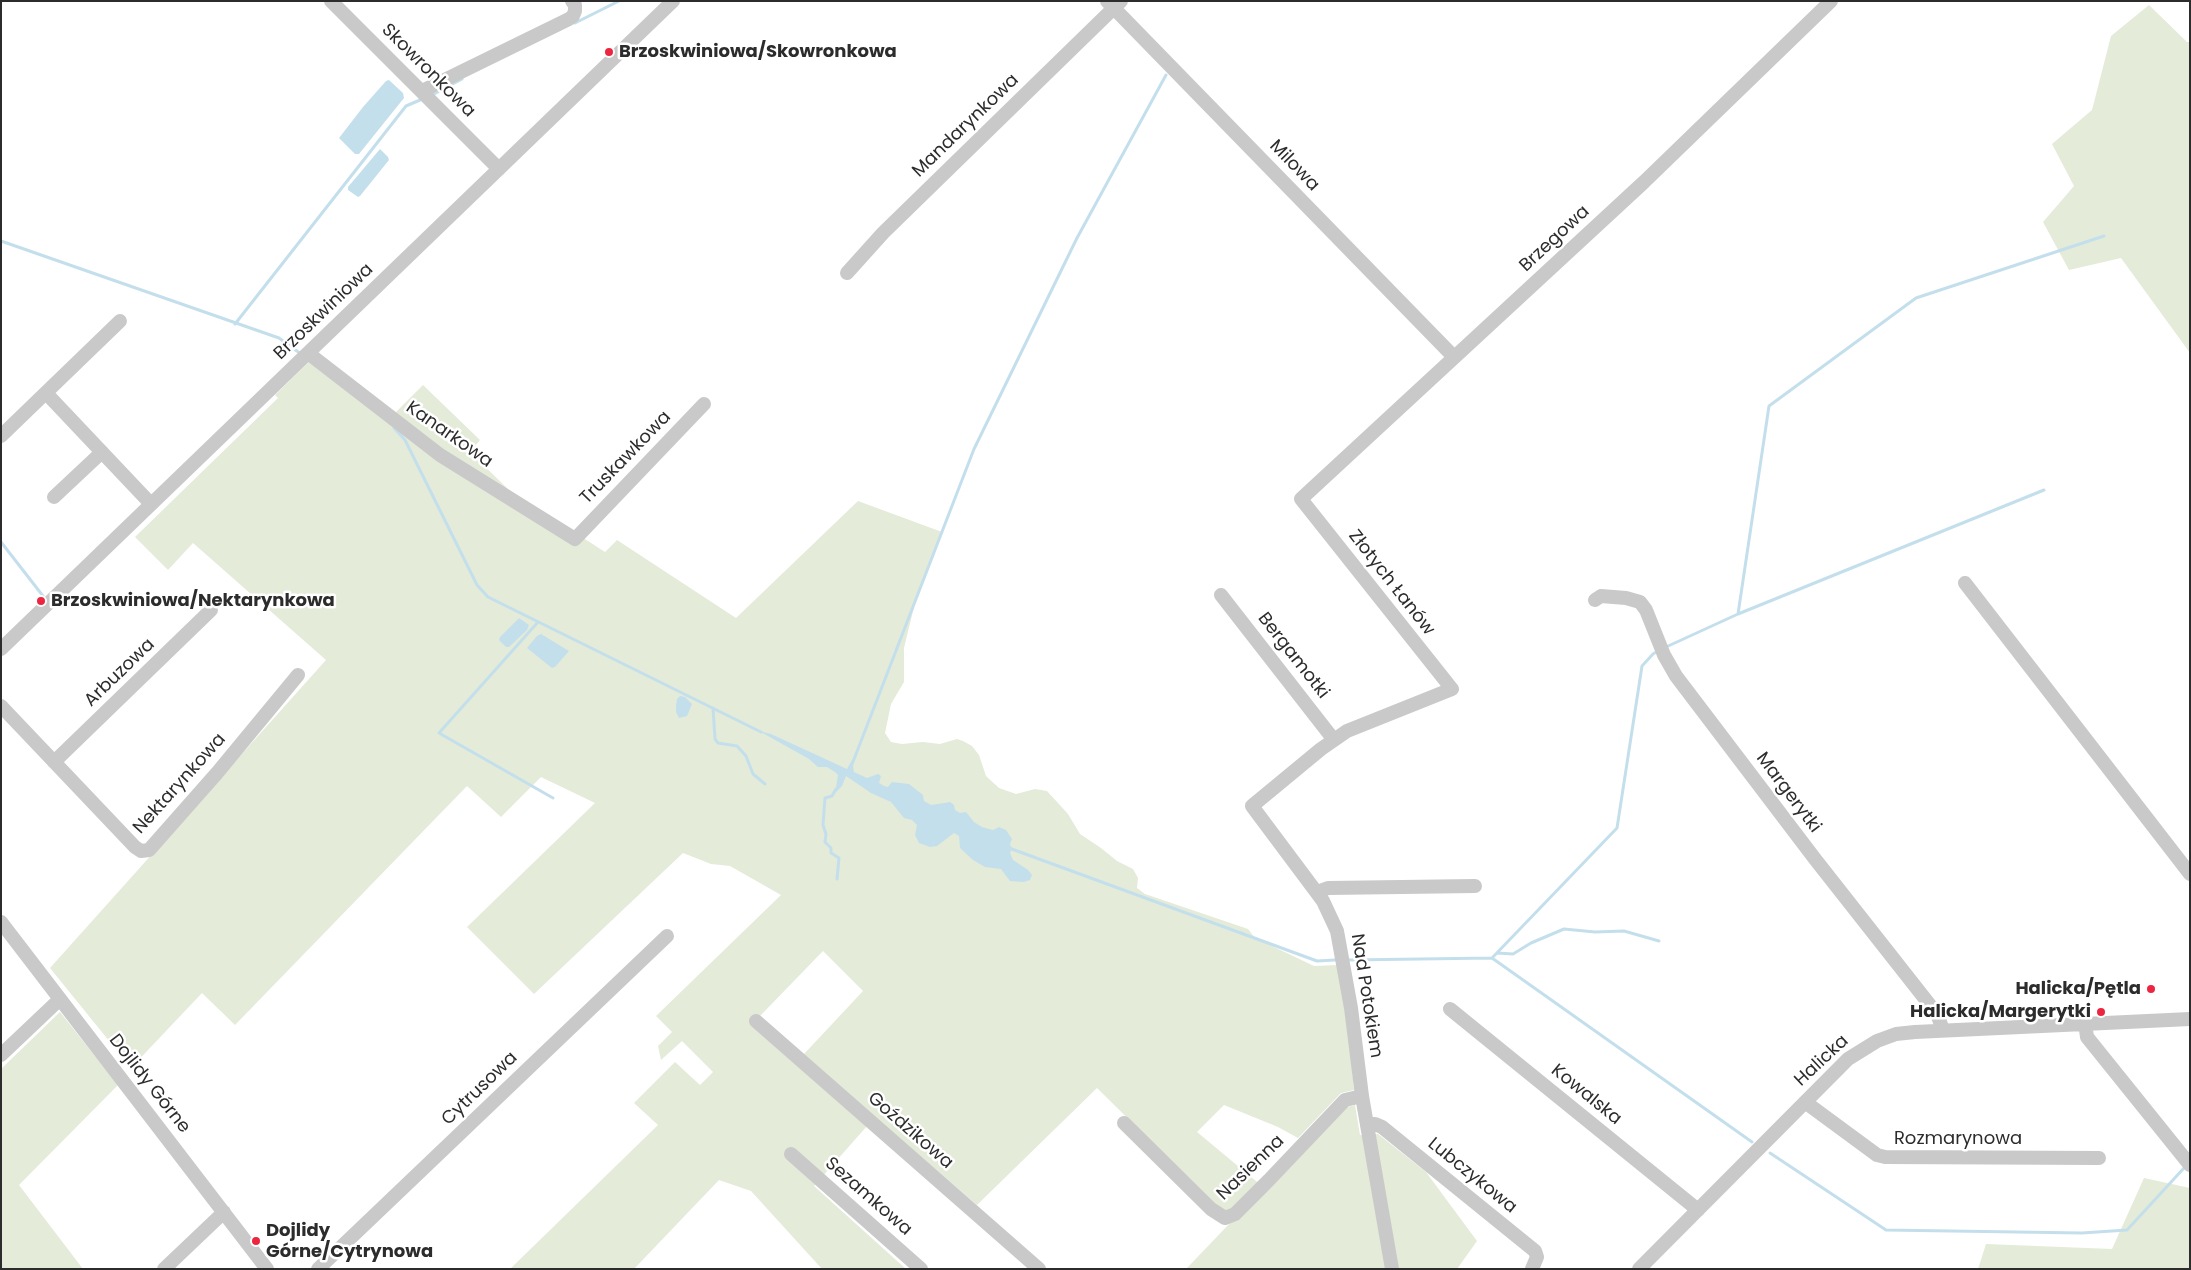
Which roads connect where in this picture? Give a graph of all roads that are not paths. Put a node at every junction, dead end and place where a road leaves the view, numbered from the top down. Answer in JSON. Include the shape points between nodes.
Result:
{"nodes":[{"id":1,"x":331,"y":1,"type":"edge"},
{"id":2,"x":672,"y":1,"type":"edge"},
{"id":3,"x":1830,"y":1,"type":"edge"},
{"id":4,"x":574,"y":3,"type":"edge"},
{"id":5,"x":1114,"y":3,"type":"edge"},
{"id":6,"x":422,"y":91,"type":"junction"},
{"id":7,"x":499,"y":168,"type":"junction"},
{"id":8,"x":847,"y":273,"type":"dead end"},
{"id":9,"x":120,"y":321,"type":"dead end"},
{"id":10,"x":308,"y":352,"type":"junction"},
{"id":11,"x":1454,"y":357,"type":"junction"},
{"id":12,"x":46,"y":393,"type":"junction"},
{"id":13,"x":704,"y":404,"type":"dead end"},
{"id":14,"x":1,"y":436,"type":"edge"},
{"id":15,"x":102,"y":452,"type":"junction"},
{"id":16,"x":54,"y":497,"type":"dead end"},
{"id":17,"x":1301,"y":499,"type":"joint"},
{"id":18,"x":151,"y":504,"type":"junction"},
{"id":19,"x":575,"y":538,"type":"joint"},
{"id":20,"x":1965,"y":583,"type":"dead end"},
{"id":21,"x":1221,"y":595,"type":"dead end"},
{"id":22,"x":1598,"y":598,"type":"dead end"},
{"id":23,"x":211,"y":610,"type":"dead end"},
{"id":24,"x":1,"y":650,"type":"edge"},
{"id":25,"x":298,"y":675,"type":"dead end"},
{"id":26,"x":1452,"y":689,"type":"joint"},
{"id":27,"x":1,"y":706,"type":"edge"},
{"id":28,"x":1334,"y":740,"type":"junction"},
{"id":29,"x":54,"y":762,"type":"junction"},
{"id":30,"x":2190,"y":874,"type":"edge"},
{"id":31,"x":1475,"y":886,"type":"dead end"},
{"id":32,"x":1317,"y":892,"type":"junction"},
{"id":33,"x":4,"y":931,"type":"edge"},
{"id":34,"x":667,"y":936,"type":"dead end"},
{"id":35,"x":60,"y":999,"type":"junction"},
{"id":36,"x":1450,"y":1009,"type":"dead end"},
{"id":37,"x":2190,"y":1019,"type":"edge"},
{"id":38,"x":756,"y":1021,"type":"dead end"},
{"id":39,"x":2090,"y":1023,"type":"junction"},
{"id":40,"x":1943,"y":1030,"type":"junction"},
{"id":41,"x":1,"y":1055,"type":"edge"},
{"id":42,"x":1362,"y":1096,"type":"junction"},
{"id":43,"x":1805,"y":1102,"type":"junction"},
{"id":44,"x":1124,"y":1123,"type":"dead end"},
{"id":45,"x":1367,"y":1124,"type":"junction"},
{"id":46,"x":791,"y":1154,"type":"dead end"},
{"id":47,"x":2099,"y":1158,"type":"dead end"},
{"id":48,"x":2188,"y":1162,"type":"edge"},
{"id":49,"x":1698,"y":1210,"type":"junction"},
{"id":50,"x":224,"y":1212,"type":"junction"},
{"id":51,"x":164,"y":1269,"type":"edge"},
{"id":52,"x":268,"y":1269,"type":"edge"},
{"id":53,"x":318,"y":1269,"type":"edge"},
{"id":54,"x":921,"y":1269,"type":"edge"},
{"id":55,"x":1039,"y":1269,"type":"edge"},
{"id":56,"x":1392,"y":1269,"type":"edge"},
{"id":57,"x":1532,"y":1269,"type":"edge"},
{"id":58,"x":1639,"y":1269,"type":"edge"}],
"edges":[{"from":1,"to":6,"type":"street","name":"Skowronkowa"},
{"from":2,"to":7,"type":"street","name":"Brzoskwiniowa"},
{"from":3,"to":11,"type":"street","name":"Brzegowa","via":[[1644,182]]},
{"from":4,"to":6,"type":"street","via":[[573,16],[569,19]]},
{"from":5,"to":8,"type":"street","name":"Mandarynkowa","via":[[883,233]]},
{"from":5,"to":11,"type":"street","name":"Milowa"},
{"from":6,"to":7,"type":"street","name":"Skowronkowa"},
{"from":7,"to":10,"type":"street","name":"Brzoskwiniowa"},
{"from":9,"to":12,"type":"street"},
{"from":10,"to":18,"type":"street","name":"Brzoskwiniowa"},
{"from":10,"to":19,"type":"street","name":"Kanarkowa","via":[[440,456]]},
{"from":11,"to":17,"type":"street","name":"Brzegowa"},
{"from":12,"to":14,"type":"street"},
{"from":12,"to":15,"type":"street"},
{"from":13,"to":19,"type":"street","name":"Truskawkowa"},
{"from":15,"to":16,"type":"street"},
{"from":15,"to":18,"type":"street"},
{"from":17,"to":26,"type":"street","name":"Złotych Łanów"},
{"from":18,"to":24,"type":"street","name":"Brzoskwiniowa"},
{"from":20,"to":30,"type":"street"},
{"from":21,"to":28,"type":"street","name":"Bergamotki"},
{"from":22,"to":40,"type":"street","name":"Margerytki","via":[[1626,598],[1640,602],[1676,676],[1937,1014]]},
{"from":23,"to":29,"type":"street","name":"Arbuzowa"},
{"from":25,"to":29,"type":"street","name":"Nektarynkowa","via":[[149,850],[141,851],[135,847]]},
{"from":26,"to":28,"type":"street","name":"Nad Potokiem","via":[[1347,731]]},
{"from":27,"to":29,"type":"street","name":"Nektarynkowa"},
{"from":28,"to":32,"type":"street","name":"Nad Potokiem","via":[[1252,806]]},
{"from":31,"to":32,"type":"street","via":[[1328,888]]},
{"from":32,"to":42,"type":"street","name":"Nad Potokiem","via":[[1337,931]]},
{"from":33,"to":35,"type":"street","name":"Dojlidy Górne"},
{"from":34,"to":53,"type":"street","name":"Cytrusowa"},
{"from":35,"to":41,"type":"street"},
{"from":35,"to":50,"type":"street","name":"Dojlidy Górne"},
{"from":36,"to":49,"type":"street","name":"Kowalska"},
{"from":37,"to":39,"type":"street","name":"Halicka"},
{"from":38,"to":55,"type":"street","name":"Goździkowa"},
{"from":39,"to":40,"type":"street","name":"Halicka"},
{"from":39,"to":48,"type":"street","via":[[2087,1037]]},
{"from":40,"to":43,"type":"street","name":"Halicka","via":[[1906,1032],[1876,1041],[1848,1059]]},
{"from":42,"to":44,"type":"street","name":"Nasienna","via":[[1345,1100],[1235,1214],[1225,1218],[1211,1209]]},
{"from":42,"to":45,"type":"street","name":"Nad Potokiem"},
{"from":43,"to":47,"type":"street","name":"Rozmarynowa","via":[[1877,1155],[1885,1157]]},
{"from":43,"to":49,"type":"street","name":"Halicka"},
{"from":45,"to":56,"type":"street","name":"Nad Potokiem"},
{"from":45,"to":57,"type":"street","name":"Lubczykowa","via":[[1382,1127],[1535,1251],[1537,1257]]},
{"from":46,"to":54,"type":"street","name":"Sezamkowa"},
{"from":49,"to":58,"type":"street","name":"Halicka"},
{"from":50,"to":51,"type":"street"},
{"from":50,"to":52,"type":"street","name":"Dojlidy Górne"}]}
